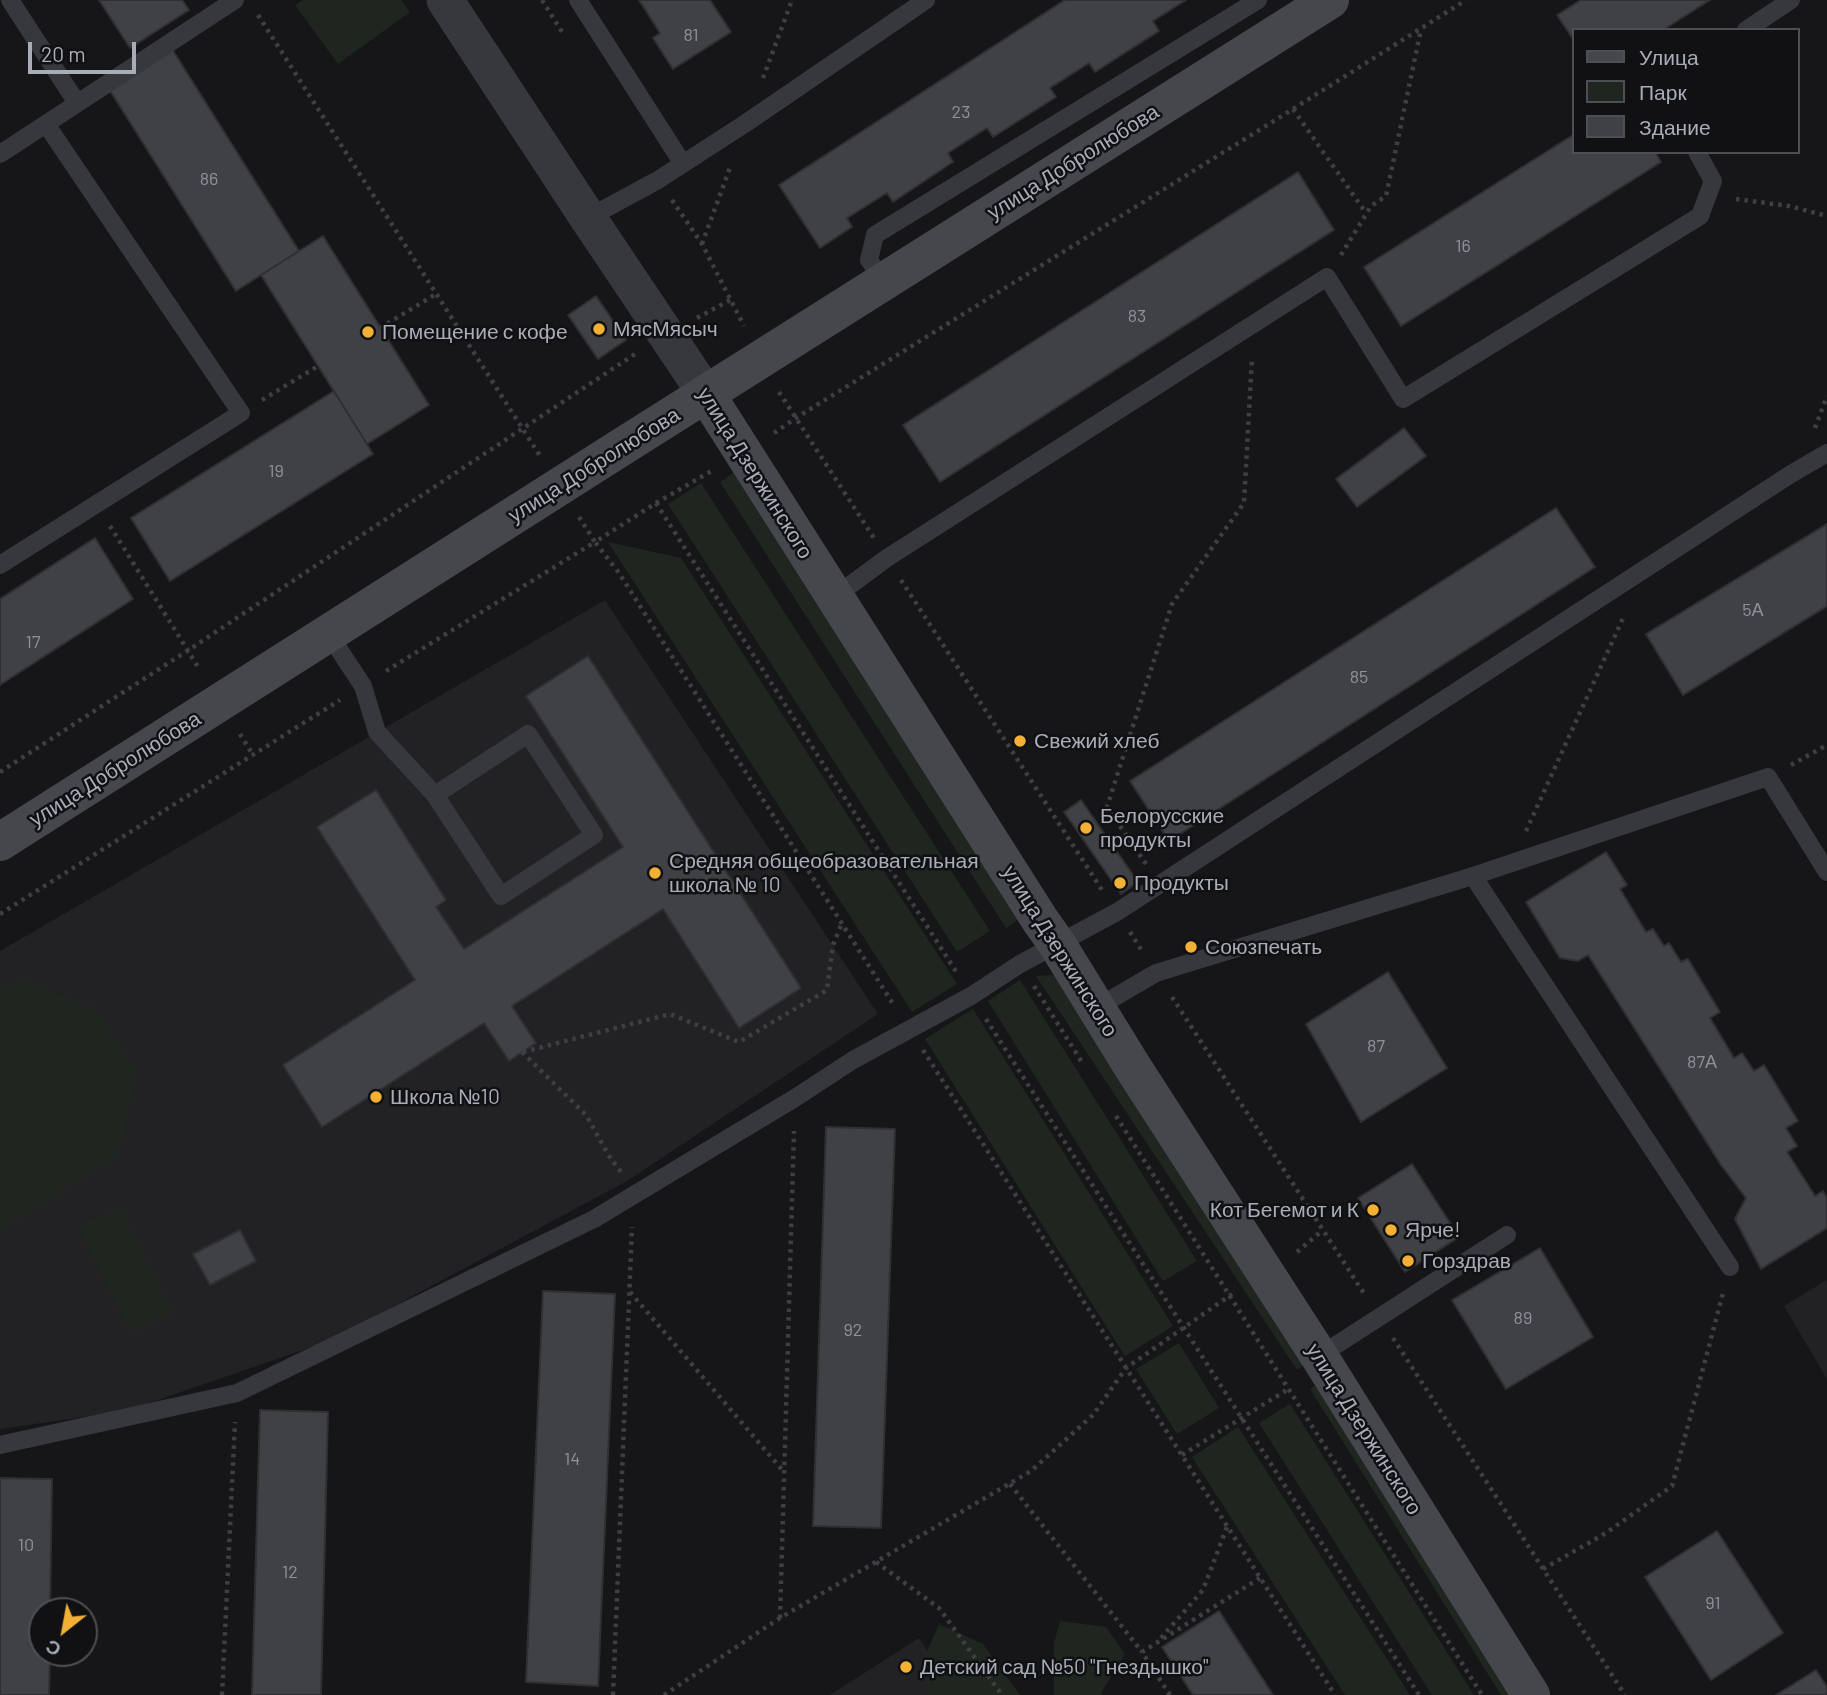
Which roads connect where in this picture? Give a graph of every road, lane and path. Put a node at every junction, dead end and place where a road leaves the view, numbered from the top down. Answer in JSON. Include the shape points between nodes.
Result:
{"nodes":[{"id":1,"x":10,"y":0,"type":"edge"},
{"id":2,"x":235,"y":0,"type":"edge"},
{"id":3,"x":445,"y":0,"type":"edge"},
{"id":4,"x":578,"y":0,"type":"edge"},
{"id":5,"x":926,"y":0,"type":"edge"},
{"id":6,"x":1258,"y":0,"type":"edge"},
{"id":7,"x":1330,"y":0,"type":"edge"},
{"id":8,"x":1466,"y":0,"type":"edge"},
{"id":9,"x":1791,"y":0,"type":"edge"},
{"id":10,"x":255,"y":12,"type":"dead end"},
{"id":11,"x":1421,"y":28,"type":"junction"},
{"id":12,"x":1749,"y":28,"type":"edge"},
{"id":13,"x":77,"y":103,"type":"junction"},
{"id":14,"x":1293,"y":109,"type":"junction"},
{"id":15,"x":46,"y":124,"type":"junction"},
{"id":16,"x":0,"y":154,"type":"edge"},
{"id":17,"x":1698,"y":154,"type":"edge"},
{"id":18,"x":684,"y":164,"type":"junction"},
{"id":19,"x":1707,"y":196,"type":"junction"},
{"id":20,"x":1366,"y":213,"type":"junction"},
{"id":21,"x":1827,"y":216,"type":"edge"},
{"id":22,"x":588,"y":218,"type":"junction"},
{"id":23,"x":1327,"y":277,"type":"junction"},
{"id":24,"x":884,"y":282,"type":"junction"},
{"id":25,"x":436,"y":294,"type":"junction"},
{"id":26,"x":730,"y":300,"type":"dead end"},
{"id":27,"x":1254,"y":324,"type":"junction"},
{"id":28,"x":380,"y":328,"type":"dead end"},
{"id":29,"x":666,"y":334,"type":"junction"},
{"id":30,"x":318,"y":366,"type":"dead end"},
{"id":31,"x":778,"y":390,"type":"dead end"},
{"id":32,"x":706,"y":394,"type":"junction"},
{"id":33,"x":241,"y":412,"type":"junction"},
{"id":34,"x":796,"y":418,"type":"junction"},
{"id":35,"x":523,"y":429,"type":"junction"},
{"id":36,"x":1827,"y":453,"type":"edge"},
{"id":37,"x":744,"y":455,"type":"junction"},
{"id":38,"x":541,"y":458,"type":"dead end"},
{"id":39,"x":656,"y":503,"type":"junction"},
{"id":40,"x":97,"y":505,"type":"junction"},
{"id":41,"x":576,"y":513,"type":"dead end"},
{"id":42,"x":595,"y":542,"type":"junction"},
{"id":43,"x":887,"y":558,"type":"junction"},
{"id":44,"x":0,"y":565,"type":"edge"},
{"id":45,"x":1646,"y":569,"type":"junction"},
{"id":46,"x":834,"y":597,"type":"junction"},
{"id":47,"x":328,"y":633,"type":"junction"},
{"id":48,"x":187,"y":651,"type":"junction"},
{"id":49,"x":363,"y":686,"type":"junction"},
{"id":50,"x":219,"y":702,"type":"junction"},
{"id":51,"x":1827,"y":745,"type":"edge"},
{"id":52,"x":253,"y":755,"type":"junction"},
{"id":53,"x":0,"y":772,"type":"edge"},
{"id":54,"x":1768,"y":778,"type":"junction"},
{"id":55,"x":435,"y":795,"type":"junction"},
{"id":56,"x":0,"y":842,"type":"edge"},
{"id":57,"x":1511,"y":863,"type":"junction"},
{"id":58,"x":1827,"y":872,"type":"edge"},
{"id":59,"x":1473,"y":876,"type":"junction"},
{"id":60,"x":1160,"y":885,"type":"junction"},
{"id":61,"x":1117,"y":912,"type":"junction"},
{"id":62,"x":0,"y":914,"type":"edge"},
{"id":63,"x":842,"y":923,"type":"junction"},
{"id":64,"x":1057,"y":944,"type":"junction"},
{"id":65,"x":1156,"y":973,"type":"junction"},
{"id":66,"x":971,"y":996,"type":"junction"},
{"id":67,"x":1096,"y":1008,"type":"junction"},
{"id":68,"x":909,"y":1028,"type":"junction"},
{"id":69,"x":795,"y":1098,"type":"junction"},
{"id":70,"x":633,"y":1196,"type":"junction"},
{"id":71,"x":1323,"y":1230,"type":"junction"},
{"id":72,"x":1507,"y":1235,"type":"dead end"},
{"id":73,"x":1730,"y":1267,"type":"joint"},
{"id":74,"x":1267,"y":1277,"type":"junction"},
{"id":75,"x":629,"y":1290,"type":"junction"},
{"id":76,"x":1379,"y":1316,"type":"junction"},
{"id":77,"x":1183,"y":1328,"type":"junction"},
{"id":78,"x":1319,"y":1356,"type":"junction"},
{"id":79,"x":1126,"y":1368,"type":"junction"},
{"id":80,"x":237,"y":1393,"type":"junction"},
{"id":81,"x":1242,"y":1419,"type":"junction"},
{"id":82,"x":0,"y":1445,"type":"edge"},
{"id":83,"x":1182,"y":1455,"type":"junction"},
{"id":84,"x":784,"y":1472,"type":"junction"},
{"id":85,"x":1010,"y":1484,"type":"junction"},
{"id":86,"x":1227,"y":1527,"type":"junction"},
{"id":87,"x":876,"y":1562,"type":"junction"},
{"id":88,"x":1543,"y":1569,"type":"junction"},
{"id":89,"x":1260,"y":1578,"type":"junction"},
{"id":90,"x":780,"y":1618,"type":"junction"},
{"id":91,"x":1158,"y":1642,"type":"junction"},
{"id":92,"x":1142,"y":1651,"type":"junction"},
{"id":93,"x":222,"y":1695,"type":"edge"},
{"id":94,"x":613,"y":1695,"type":"edge"},
{"id":95,"x":664,"y":1695,"type":"edge"},
{"id":96,"x":1002,"y":1695,"type":"edge"},
{"id":97,"x":1170,"y":1695,"type":"edge"},
{"id":98,"x":1335,"y":1695,"type":"edge"},
{"id":99,"x":1419,"y":1695,"type":"edge"},
{"id":100,"x":1531,"y":1695,"type":"edge"},
{"id":101,"x":1625,"y":1695,"type":"edge"}],
"edges":[{"from":1,"to":13,"type":"lane"},
{"from":2,"to":13,"type":"lane"},
{"from":3,"to":22,"type":"street","name":"улица Дзержинского"},
{"from":4,"to":18,"type":"lane"},
{"from":5,"to":18,"type":"lane"},
{"from":6,"to":24,"type":"lane","via":[[875,235],[869,260]]},
{"from":7,"to":24,"type":"street","name":"улица Добролюбова"},
{"from":8,"to":11,"type":"path"},
{"from":9,"to":12,"type":"lane"},
{"from":10,"to":25,"type":"path"},
{"from":11,"to":14,"type":"path"},
{"from":11,"to":20,"type":"path","via":[[1386,196]]},
{"from":13,"to":15,"type":"lane"},
{"from":14,"to":20,"type":"path"},
{"from":14,"to":34,"type":"path"},
{"from":15,"to":16,"type":"lane"},
{"from":15,"to":33,"type":"lane"},
{"from":17,"to":19,"type":"lane","via":[[1713,181]]},
{"from":18,"to":22,"type":"lane"},
{"from":19,"to":21,"type":"path","via":[[1789,206]]},
{"from":19,"to":23,"type":"lane","via":[[1700,216],[1403,399]]},
{"from":20,"to":23,"type":"path"},
{"from":22,"to":29,"type":"street","name":"улица Дзержинского"},
{"from":23,"to":27,"type":"lane"},
{"from":24,"to":32,"type":"street","name":"улица Добролюбова"},
{"from":25,"to":28,"type":"path"},
{"from":25,"to":35,"type":"path"},
{"from":26,"to":29,"type":"path"},
{"from":27,"to":43,"type":"lane"},
{"from":27,"to":60,"type":"path","via":[[1244,503],[1172,604],[1107,807]]},
{"from":29,"to":32,"type":"street","name":"улица Дзержинского"},
{"from":29,"to":35,"type":"path"},
{"from":30,"to":33,"type":"path"},
{"from":31,"to":34,"type":"path"},
{"from":32,"to":37,"type":"street","name":"улица Дзержинского"},
{"from":32,"to":47,"type":"street","name":"улица Добролюбова"},
{"from":33,"to":40,"type":"lane"},
{"from":34,"to":37,"type":"path"},
{"from":34,"to":43,"type":"path"},
{"from":35,"to":38,"type":"path"},
{"from":35,"to":48,"type":"path"},
{"from":36,"to":45,"type":"lane"},
{"from":37,"to":39,"type":"path"},
{"from":37,"to":46,"type":"street","name":"улица Дзержинского"},
{"from":39,"to":42,"type":"path"},
{"from":39,"to":66,"type":"path"},
{"from":40,"to":44,"type":"lane"},
{"from":40,"to":48,"type":"path"},
{"from":41,"to":42,"type":"path"},
{"from":42,"to":49,"type":"path"},
{"from":42,"to":63,"type":"path"},
{"from":43,"to":46,"type":"lane"},
{"from":43,"to":61,"type":"path"},
{"from":45,"to":57,"type":"path"},
{"from":45,"to":60,"type":"lane"},
{"from":46,"to":64,"type":"street","name":"улица Дзержинского"},
{"from":47,"to":49,"type":"lane"},
{"from":47,"to":50,"type":"street","name":"улица Добролюбова"},
{"from":48,"to":50,"type":"path"},
{"from":48,"to":53,"type":"path"},
{"from":49,"to":52,"type":"path"},
{"from":49,"to":55,"type":"lane","via":[[377,732]]},
{"from":50,"to":52,"type":"path"},
{"from":50,"to":56,"type":"street","name":"улица Добролюбова"},
{"from":51,"to":54,"type":"path"},
{"from":52,"to":62,"type":"path"},
{"from":54,"to":57,"type":"lane"},
{"from":54,"to":58,"type":"lane"},
{"from":55,"to":55,"type":"lane","via":[[501,896],[594,835],[528,734]]},
{"from":57,"to":59,"type":"lane"},
{"from":59,"to":65,"type":"lane"},
{"from":59,"to":73,"type":"lane"},
{"from":60,"to":61,"type":"lane"},
{"from":61,"to":64,"type":"lane"},
{"from":61,"to":65,"type":"path"},
{"from":63,"to":68,"type":"path"},
{"from":63,"to":70,"type":"path","via":[[833,945],[827,990],[739,1042],[670,1014],[522,1052],[586,1115]]},
{"from":64,"to":66,"type":"lane"},
{"from":64,"to":67,"type":"street","name":"улица Дзержинского"},
{"from":65,"to":67,"type":"lane"},
{"from":65,"to":71,"type":"path"},
{"from":66,"to":68,"type":"lane"},
{"from":66,"to":77,"type":"path"},
{"from":67,"to":74,"type":"street","name":"улица Дзержинского"},
{"from":68,"to":69,"type":"lane"},
{"from":68,"to":79,"type":"path"},
{"from":69,"to":70,"type":"lane"},
{"from":69,"to":84,"type":"path"},
{"from":70,"to":75,"type":"path"},
{"from":70,"to":80,"type":"lane"},
{"from":71,"to":74,"type":"path"},
{"from":71,"to":76,"type":"path"},
{"from":72,"to":76,"type":"lane"},
{"from":73,"to":88,"type":"path","via":[[1672,1486],[1606,1533]]},
{"from":74,"to":77,"type":"path"},
{"from":74,"to":78,"type":"street","name":"улица Дзержинского"},
{"from":75,"to":84,"type":"path"},
{"from":75,"to":94,"type":"path"},
{"from":76,"to":78,"type":"lane"},
{"from":76,"to":88,"type":"path"},
{"from":77,"to":79,"type":"path"},
{"from":77,"to":81,"type":"path"},
{"from":78,"to":81,"type":"path","via":[[1289,1390]]},
{"from":78,"to":100,"type":"street","name":"улица Дзержинского"},
{"from":79,"to":83,"type":"path"},
{"from":79,"to":85,"type":"path","via":[[1093,1415]]},
{"from":80,"to":82,"type":"lane"},
{"from":80,"to":93,"type":"path"},
{"from":81,"to":83,"type":"path"},
{"from":81,"to":99,"type":"path"},
{"from":83,"to":86,"type":"path"},
{"from":84,"to":90,"type":"path"},
{"from":85,"to":87,"type":"path"},
{"from":85,"to":92,"type":"path"},
{"from":86,"to":89,"type":"path"},
{"from":86,"to":91,"type":"path","via":[[1203,1590]]},
{"from":87,"to":90,"type":"path"},
{"from":87,"to":96,"type":"path","via":[[939,1608]]},
{"from":88,"to":101,"type":"path"},
{"from":89,"to":91,"type":"path"},
{"from":89,"to":98,"type":"path"},
{"from":90,"to":95,"type":"path"},
{"from":91,"to":92,"type":"path"},
{"from":92,"to":97,"type":"path"}]}
